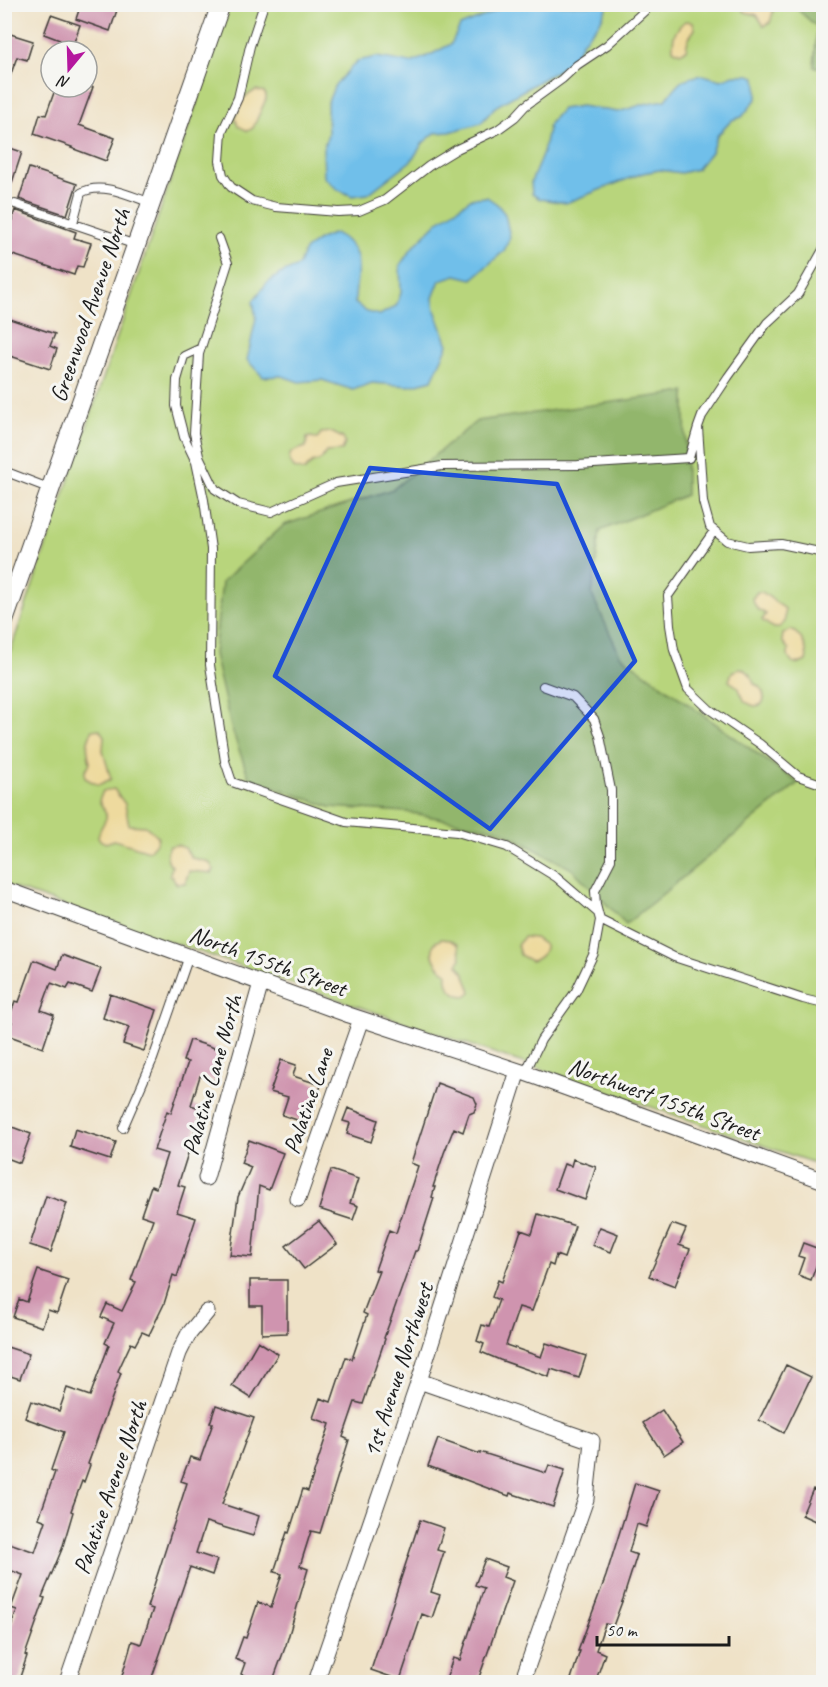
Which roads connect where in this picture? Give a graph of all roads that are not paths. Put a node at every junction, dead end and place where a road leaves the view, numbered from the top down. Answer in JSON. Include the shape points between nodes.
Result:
{"nodes":[{"id":1,"x":221,"y":4,"type":"edge"},
{"id":2,"x":264,"y":4,"type":"edge"},
{"id":3,"x":652,"y":4,"type":"edge"},
{"id":4,"x":151,"y":203,"type":"junction"},
{"id":5,"x":15,"y":204,"type":"dead end"},
{"id":6,"x":74,"y":224,"type":"junction"},
{"id":7,"x":219,"y":238,"type":"dead end"},
{"id":8,"x":136,"y":244,"type":"junction"},
{"id":9,"x":824,"y":248,"type":"edge"},
{"id":10,"x":201,"y":348,"type":"junction"},
{"id":11,"x":698,"y":427,"type":"junction"},
{"id":12,"x":4,"y":471,"type":"edge"},
{"id":13,"x":51,"y":489,"type":"junction"},
{"id":14,"x":714,"y":531,"type":"junction"},
{"id":15,"x":824,"y":553,"type":"edge"},
{"id":16,"x":4,"y":621,"type":"edge"},
{"id":17,"x":543,"y":686,"type":"dead end"},
{"id":18,"x":824,"y":785,"type":"edge"},
{"id":19,"x":4,"y":889,"type":"edge"},
{"id":20,"x":599,"y":916,"type":"junction"},
{"id":21,"x":189,"y":956,"type":"junction"},
{"id":22,"x":261,"y":983,"type":"junction"},
{"id":23,"x":824,"y":1004,"type":"edge"},
{"id":24,"x":361,"y":1019,"type":"junction"},
{"id":25,"x":522,"y":1072,"type":"junction"},
{"id":26,"x":123,"y":1128,"type":"dead end"},
{"id":27,"x":206,"y":1178,"type":"dead end"},
{"id":28,"x":824,"y":1181,"type":"edge"},
{"id":29,"x":298,"y":1199,"type":"dead end"},
{"id":30,"x":207,"y":1311,"type":"dead end"},
{"id":31,"x":419,"y":1381,"type":"junction"},
{"id":32,"x":67,"y":1683,"type":"edge"},
{"id":33,"x":316,"y":1683,"type":"edge"},
{"id":34,"x":522,"y":1683,"type":"edge"}],
"edges":[{"from":1,"to":4,"type":"street","name":"Greenwood Avenue North"},
{"from":2,"to":3,"type":"lane","via":[[238,98],[222,132],[223,175],[231,187],[252,201],[338,212],[358,211],[385,200],[429,166],[497,130],[607,45]]},
{"from":4,"to":6,"type":"lane","via":[[109,190],[88,189],[81,193]]},
{"from":4,"to":8,"type":"street","name":"Greenwood Avenue North"},
{"from":5,"to":6,"type":"lane"},
{"from":6,"to":8,"type":"lane"},
{"from":7,"to":10,"type":"lane","via":[[228,263]]},
{"from":8,"to":13,"type":"street","name":"Greenwood Avenue North"},
{"from":9,"to":11,"type":"lane","via":[[798,294],[767,323]]},
{"from":10,"to":11,"type":"lane","via":[[194,433],[199,456],[215,489],[238,504],[271,512],[336,483],[442,466],[578,465],[688,458]]},
{"from":10,"to":20,"type":"lane","via":[[184,356],[177,380],[176,406],[196,462],[204,500],[211,549],[210,665],[232,782],[346,822],[457,832],[507,847],[556,877]]},
{"from":11,"to":14,"type":"lane","via":[[703,502]]},
{"from":12,"to":13,"type":"lane"},
{"from":13,"to":16,"type":"street","name":"Greenwood Avenue North"},
{"from":14,"to":15,"type":"lane","via":[[727,541],[748,546],[781,544]]},
{"from":14,"to":18,"type":"lane","via":[[668,596],[674,650],[688,689],[798,776]]},
{"from":17,"to":20,"type":"lane","via":[[573,697],[594,719],[600,736],[611,790],[612,835],[611,860],[595,891]]},
{"from":19,"to":21,"type":"street","name":"North 155th Street"},
{"from":20,"to":23,"type":"lane","via":[[674,957]]},
{"from":20,"to":25,"type":"lane","via":[[594,953],[576,991]]},
{"from":21,"to":22,"type":"street","name":"North 155th Street"},
{"from":21,"to":26,"type":"lane","via":[[153,1059]]},
{"from":22,"to":24,"type":"street","name":"North 155th Street"},
{"from":22,"to":27,"type":"street","name":"Palatine Lane North"},
{"from":24,"to":25,"type":"street","name":"North 155th Street"},
{"from":24,"to":29,"type":"street","name":"Palatine Lane"},
{"from":25,"to":28,"type":"street","name":"Northwest 155th Street"},
{"from":25,"to":31,"type":"street","name":"1st Avenue Northwest"},
{"from":30,"to":32,"type":"street","name":"Palatine Avenue North","via":[[179,1353]]},
{"from":31,"to":33,"type":"street","name":"1st Avenue Northwest"},
{"from":31,"to":34,"type":"street","via":[[592,1442],[586,1499]]}]}
